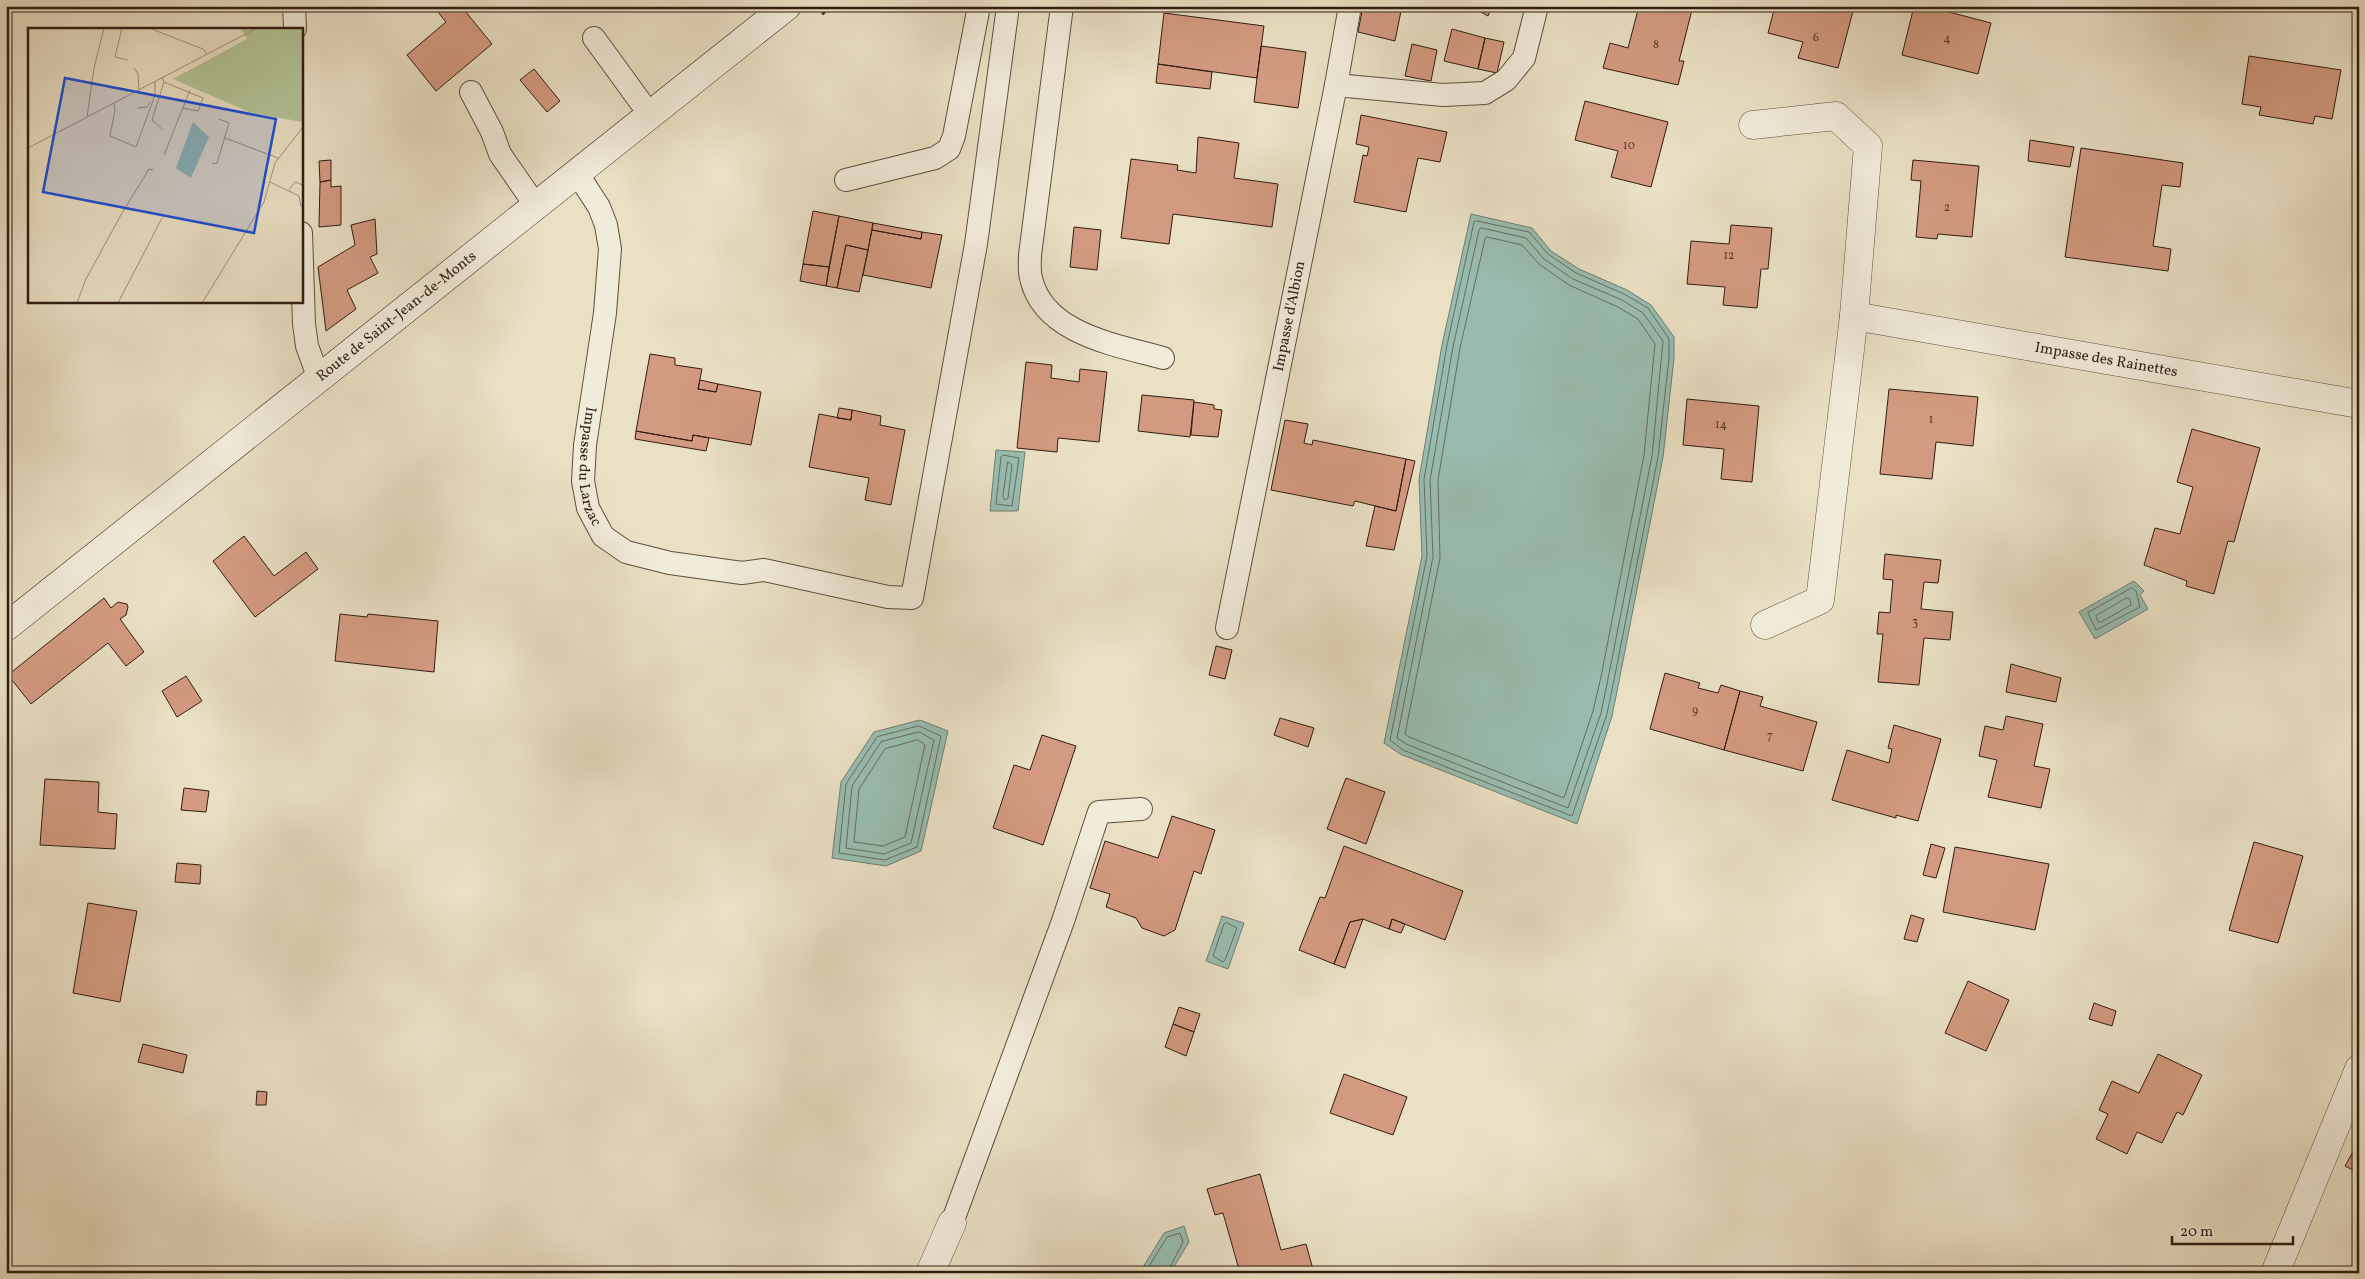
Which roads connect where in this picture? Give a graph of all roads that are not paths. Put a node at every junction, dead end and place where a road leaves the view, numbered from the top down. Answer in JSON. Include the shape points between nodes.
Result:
{"nodes":[{"id":1,"x":294,"y":6,"type":"edge"},
{"id":2,"x":787,"y":6,"type":"edge"},
{"id":3,"x":979,"y":6,"type":"edge"},
{"id":4,"x":1008,"y":6,"type":"edge"},
{"id":5,"x":1062,"y":6,"type":"edge"},
{"id":6,"x":1350,"y":6,"type":"edge"},
{"id":7,"x":1537,"y":6,"type":"edge"},
{"id":8,"x":295,"y":28,"type":"edge"},
{"id":9,"x":594,"y":38,"type":"dead end"},
{"id":10,"x":1336,"y":85,"type":"junction"},
{"id":11,"x":471,"y":92,"type":"dead end"},
{"id":12,"x":650,"y":115,"type":"junction"},
{"id":13,"x":1753,"y":125,"type":"dead end"},
{"id":14,"x":577,"y":173,"type":"junction"},
{"id":15,"x":846,"y":180,"type":"dead end"},
{"id":16,"x":536,"y":206,"type":"junction"},
{"id":17,"x":302,"y":263,"type":"edge"},
{"id":18,"x":1854,"y":316,"type":"junction"},
{"id":19,"x":1162,"y":358,"type":"dead end"},
{"id":20,"x":319,"y":379,"type":"junction"},
{"id":21,"x":2359,"y":404,"type":"edge"},
{"id":22,"x":1765,"y":625,"type":"dead end"},
{"id":23,"x":6,"y":627,"type":"edge"},
{"id":24,"x":1227,"y":628,"type":"dead end"},
{"id":25,"x":1141,"y":809,"type":"dead end"},
{"id":26,"x":2359,"y":1069,"type":"edge"},
{"id":27,"x":952,"y":1223,"type":"joint"},
{"id":28,"x":930,"y":1273,"type":"edge"},
{"id":29,"x":2274,"y":1273,"type":"edge"}],
"edges":[{"from":1,"to":8,"type":"lane"},
{"from":2,"to":12,"type":"street","name":"Route de Saint-Jean-de-Monts"},
{"from":3,"to":15,"type":"lane","via":[[949,149],[935,158]]},
{"from":4,"to":14,"type":"lane","name":"Impasse du Larzac","via":[[976,244],[912,598],[888,597],[764,570],[742,573],[670,563],[626,552],[603,536],[588,508],[583,481],[606,313],[610,249],[599,207]]},
{"from":5,"to":19,"type":"lane","via":[[1030,255],[1031,278],[1041,302],[1057,318],[1090,337]]},
{"from":6,"to":10,"type":"lane","name":"Impasse d'Albion"},
{"from":7,"to":10,"type":"lane","via":[[1524,58],[1506,80],[1485,93],[1443,95]]},
{"from":9,"to":12,"type":"lane"},
{"from":10,"to":24,"type":"lane","name":"Impasse d'Albion"},
{"from":11,"to":16,"type":"lane","via":[[500,154]]},
{"from":12,"to":14,"type":"street","name":"Route de Saint-Jean-de-Monts"},
{"from":13,"to":18,"type":"street","via":[[1836,116],[1868,146]]},
{"from":14,"to":16,"type":"street","name":"Route de Saint-Jean-de-Monts"},
{"from":16,"to":20,"type":"street","name":"Route de Saint-Jean-de-Monts"},
{"from":17,"to":20,"type":"lane","via":[[307,346]]},
{"from":18,"to":21,"type":"street","name":"Impasse des Rainettes"},
{"from":18,"to":22,"type":"street","via":[[1820,600]]},
{"from":20,"to":23,"type":"street","name":"Route de Saint-Jean-de-Monts"},
{"from":25,"to":27,"type":"lane","via":[[1099,812],[1063,921]]},
{"from":26,"to":29,"type":"street"},
{"from":27,"to":28,"type":"street"}]}
